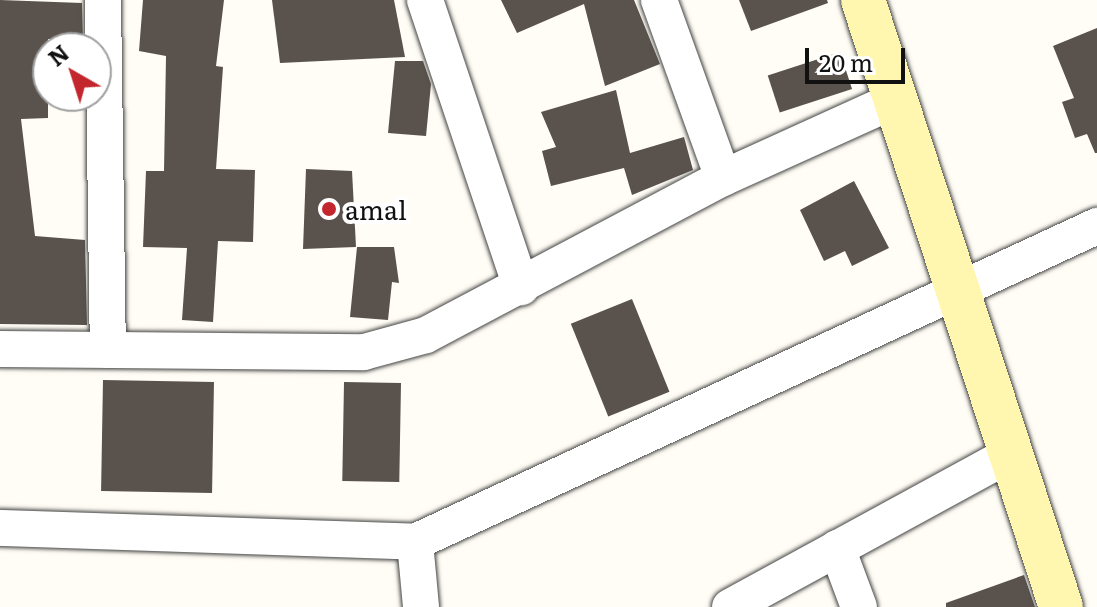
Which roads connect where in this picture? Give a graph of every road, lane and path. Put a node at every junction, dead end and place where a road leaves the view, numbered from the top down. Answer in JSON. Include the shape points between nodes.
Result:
{"nodes":[{"id":1,"x":103,"y":0,"type":"edge"},
{"id":2,"x":425,"y":0,"type":"edge"},
{"id":3,"x":659,"y":0,"type":"edge"},
{"id":4,"x":863,"y":0,"type":"edge"},
{"id":5,"x":895,"y":100,"type":"junction"},
{"id":6,"x":723,"y":178,"type":"junction"},
{"id":7,"x":1097,"y":226,"type":"edge"},
{"id":8,"x":521,"y":287,"type":"junction"},
{"id":9,"x":958,"y":292,"type":"junction"},
{"id":10,"x":0,"y":349,"type":"edge"},
{"id":11,"x":108,"y":350,"type":"junction"},
{"id":12,"x":1011,"y":454,"type":"junction"},
{"id":13,"x":0,"y":528,"type":"edge"},
{"id":14,"x":415,"y":542,"type":"junction"},
{"id":15,"x":837,"y":548,"type":"junction"},
{"id":16,"x":421,"y":607,"type":"edge"},
{"id":17,"x":730,"y":607,"type":"edge"},
{"id":18,"x":859,"y":607,"type":"edge"},
{"id":19,"x":1061,"y":607,"type":"edge"}],
"edges":[{"from":1,"to":11,"type":"street"},
{"from":2,"to":8,"type":"street"},
{"from":3,"to":6,"type":"street"},
{"from":4,"to":5,"type":"street"},
{"from":5,"to":6,"type":"street"},
{"from":5,"to":9,"type":"street"},
{"from":6,"to":8,"type":"street"},
{"from":7,"to":9,"type":"street"},
{"from":8,"to":11,"type":"street","via":[[426,335],[364,352]]},
{"from":9,"to":12,"type":"street"},
{"from":9,"to":14,"type":"street"},
{"from":10,"to":11,"type":"street"},
{"from":12,"to":15,"type":"street"},
{"from":12,"to":19,"type":"street"},
{"from":13,"to":14,"type":"street"},
{"from":14,"to":16,"type":"street"},
{"from":15,"to":17,"type":"street"},
{"from":15,"to":18,"type":"street"}]}
